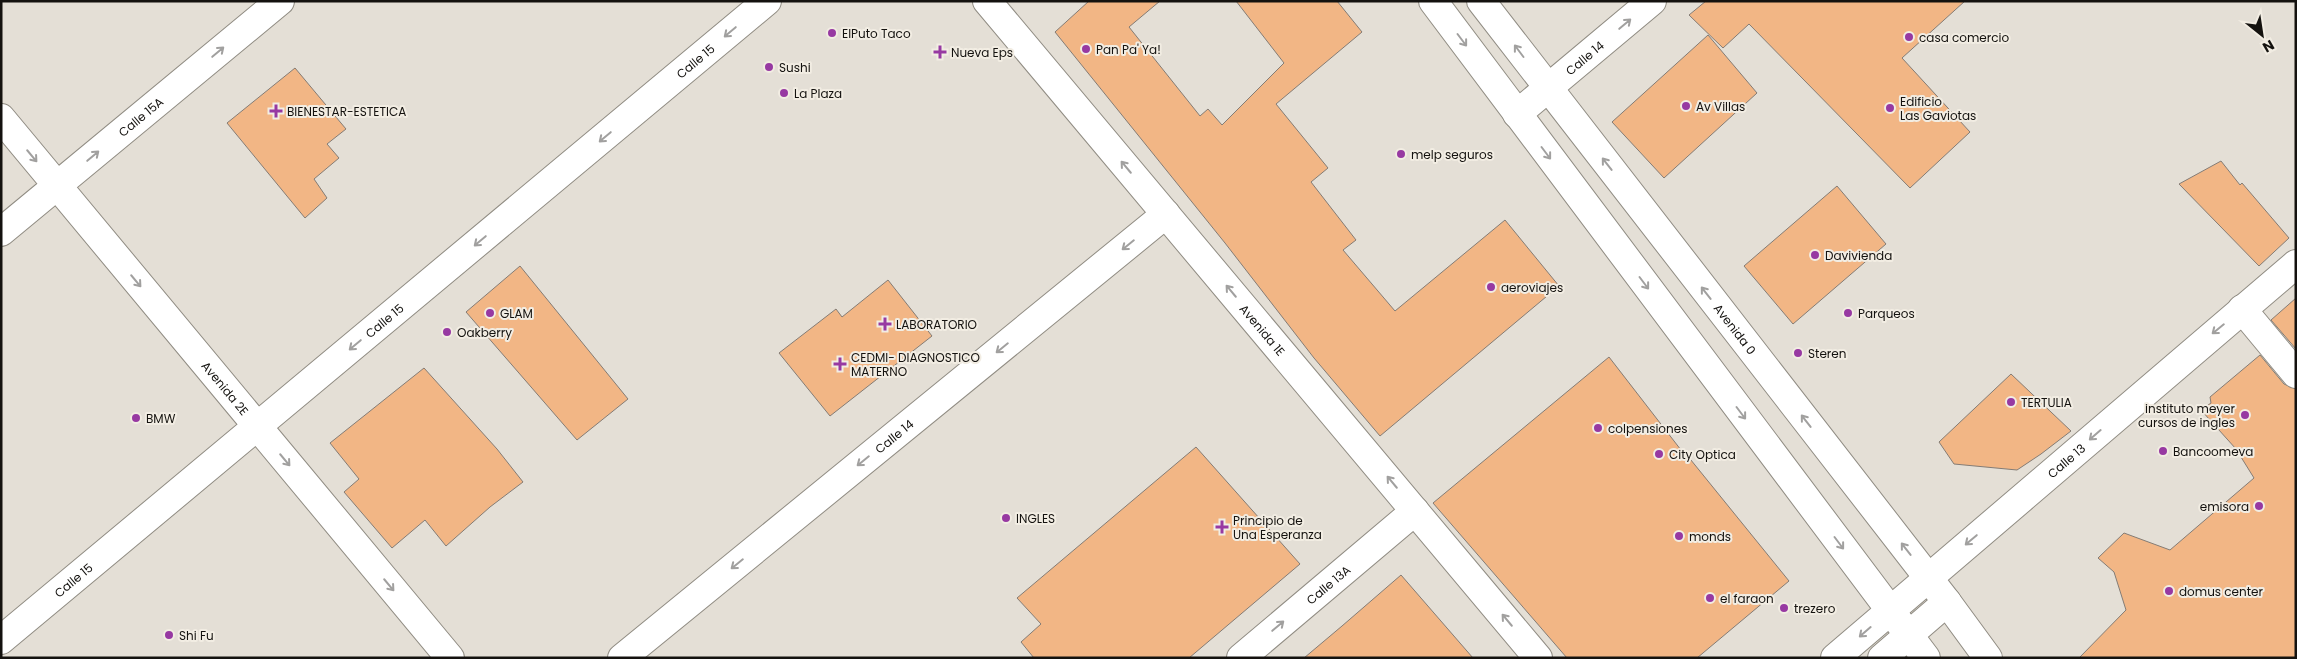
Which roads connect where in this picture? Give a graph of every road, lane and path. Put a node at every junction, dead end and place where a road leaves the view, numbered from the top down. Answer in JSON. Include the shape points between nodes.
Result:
{"nodes":[{"id":1,"x":280,"y":1,"type":"edge"},
{"id":2,"x":767,"y":1,"type":"edge"},
{"id":3,"x":987,"y":1,"type":"edge"},
{"id":4,"x":1433,"y":1,"type":"edge"},
{"id":5,"x":1481,"y":1,"type":"edge"},
{"id":6,"x":1652,"y":1,"type":"edge"},
{"id":7,"x":1548,"y":89,"type":"junction"},
{"id":8,"x":1517,"y":114,"type":"junction"},
{"id":9,"x":1,"y":118,"type":"edge"},
{"id":10,"x":57,"y":186,"type":"junction"},
{"id":11,"x":1166,"y":214,"type":"junction"},
{"id":12,"x":1,"y":232,"type":"edge"},
{"id":13,"x":2296,"y":264,"type":"edge"},
{"id":14,"x":2242,"y":309,"type":"junction"},
{"id":15,"x":2296,"y":374,"type":"edge"},
{"id":16,"x":257,"y":426,"type":"junction"},
{"id":17,"x":1415,"y":511,"type":"junction"},
{"id":18,"x":1928,"y":577,"type":"junction"},
{"id":19,"x":1947,"y":602,"type":"junction"},
{"id":20,"x":1889,"y":610,"type":"junction"},
{"id":21,"x":1908,"y":635,"type":"junction"},
{"id":22,"x":1,"y":640,"type":"edge"},
{"id":23,"x":450,"y":658,"type":"edge"},
{"id":24,"x":622,"y":658,"type":"edge"},
{"id":25,"x":1241,"y":658,"type":"edge"},
{"id":26,"x":1538,"y":658,"type":"edge"},
{"id":27,"x":1834,"y":658,"type":"edge"},
{"id":28,"x":1882,"y":658,"type":"edge"},
{"id":29,"x":1926,"y":658,"type":"edge"},
{"id":30,"x":1988,"y":658,"type":"edge"}],
"edges":[{"from":10,"to":1,"type":"street","name":"Calle 15A","one_way":true},
{"from":2,"to":16,"type":"street","name":"Calle 15","one_way":true},
{"from":11,"to":3,"type":"street","name":"Avenida 1E","one_way":true},
{"from":4,"to":8,"type":"street","one_way":true},
{"from":7,"to":5,"type":"street","name":"Avenida 0","one_way":true},
{"from":7,"to":6,"type":"street","name":"Calle 14","one_way":true},
{"from":7,"to":8,"type":"street","name":"Calle 14"},
{"from":18,"to":7,"type":"street","name":"Avenida 0","one_way":true},
{"from":8,"to":20,"type":"street","one_way":true},
{"from":9,"to":10,"type":"street","name":"Avenida 2E","one_way":true},
{"from":10,"to":12,"type":"street","name":"Calle 15A"},
{"from":10,"to":16,"type":"street","name":"Avenida 2E","one_way":true},
{"from":17,"to":11,"type":"street","name":"Avenida 1E","one_way":true},
{"from":11,"to":24,"type":"street","name":"Calle 14","one_way":true},
{"from":13,"to":14,"type":"street","name":"Calle 13"},
{"from":14,"to":15,"type":"street"},
{"from":14,"to":18,"type":"street","name":"Calle 13","one_way":true},
{"from":16,"to":22,"type":"street","name":"Calle 15"},
{"from":16,"to":23,"type":"street","name":"Avenida 2E","one_way":true},
{"from":25,"to":17,"type":"street","name":"Calle 13A","one_way":true},
{"from":26,"to":17,"type":"street","name":"Avenida 1E","one_way":true},
{"from":18,"to":19,"type":"street","name":"Avenida 0"},
{"from":18,"to":20,"type":"street","name":"Calle 13"},
{"from":19,"to":21,"type":"street"},
{"from":19,"to":30,"type":"street","name":"Avenida 0"},
{"from":20,"to":21,"type":"street"},
{"from":20,"to":27,"type":"street","name":"Calle 13","one_way":true},
{"from":21,"to":28,"type":"street"},
{"from":21,"to":29,"type":"street"}]}
